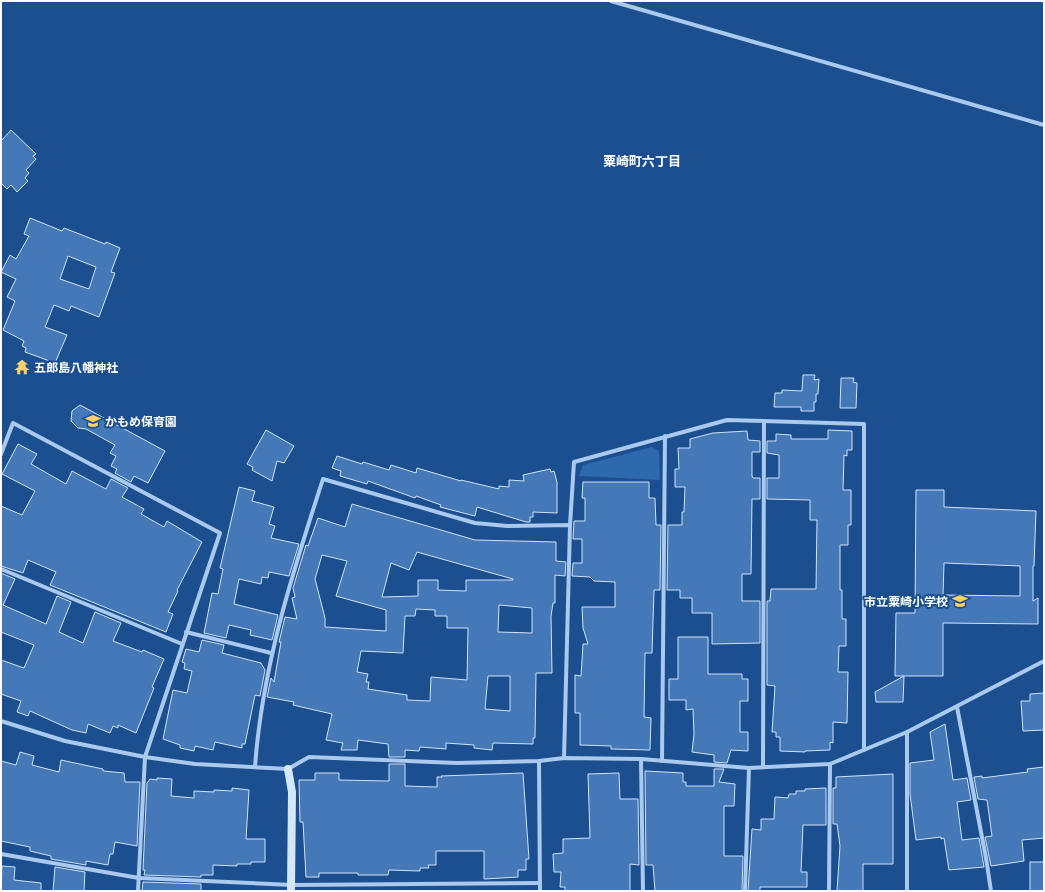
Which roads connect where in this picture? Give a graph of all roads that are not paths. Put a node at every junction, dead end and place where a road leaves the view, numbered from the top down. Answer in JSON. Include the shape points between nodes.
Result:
{"nodes":[{"id":1,"x":611,"y":1,"type":"edge"},
{"id":2,"x":1044,"y":125,"type":"edge"},
{"id":3,"x":764,"y":421,"type":"junction"},
{"id":4,"x":665,"y":436,"type":"junction"},
{"id":5,"x":1,"y":454,"type":"edge"},
{"id":6,"x":570,"y":524,"type":"junction"},
{"id":7,"x":1,"y":568,"type":"edge"},
{"id":8,"x":186,"y":632,"type":"junction"},
{"id":9,"x":182,"y":644,"type":"junction"},
{"id":10,"x":271,"y":653,"type":"junction"},
{"id":11,"x":1044,"y":661,"type":"edge"},
{"id":12,"x":957,"y":707,"type":"junction"},
{"id":13,"x":1,"y":721,"type":"edge"},
{"id":14,"x":907,"y":732,"type":"junction"},
{"id":15,"x":864,"y":750,"type":"junction"},
{"id":16,"x":145,"y":757,"type":"junction"},
{"id":17,"x":564,"y":758,"type":"junction"},
{"id":18,"x":641,"y":759,"type":"junction"},
{"id":19,"x":662,"y":761,"type":"junction"},
{"id":20,"x":539,"y":762,"type":"junction"},
{"id":21,"x":830,"y":764,"type":"junction"},
{"id":22,"x":255,"y":767,"type":"junction"},
{"id":23,"x":763,"y":767,"type":"junction"},
{"id":24,"x":749,"y":768,"type":"junction"},
{"id":25,"x":288,"y":769,"type":"junction"},
{"id":26,"x":1,"y":854,"type":"edge"},
{"id":27,"x":139,"y":878,"type":"junction"},
{"id":28,"x":540,"y":884,"type":"junction"},
{"id":29,"x":292,"y":888,"type":"edge"},
{"id":30,"x":138,"y":891,"type":"edge"},
{"id":31,"x":540,"y":891,"type":"edge"},
{"id":32,"x":643,"y":891,"type":"edge"},
{"id":33,"x":745,"y":891,"type":"edge"},
{"id":34,"x":829,"y":891,"type":"edge"},
{"id":35,"x":907,"y":891,"type":"edge"},
{"id":36,"x":990,"y":891,"type":"edge"}],
"edges":[{"from":1,"to":2,"type":"street"},
{"from":3,"to":4,"type":"street","via":[[727,420]]},
{"from":3,"to":15,"type":"street","via":[[864,424]]},
{"from":3,"to":23,"type":"street"},
{"from":4,"to":6,"type":"street","via":[[574,462]]},
{"from":4,"to":19,"type":"street"},
{"from":5,"to":8,"type":"street","via":[[13,423],[220,533]]},
{"from":6,"to":10,"type":"street","via":[[507,526],[475,523],[323,479]]},
{"from":6,"to":17,"type":"street"},
{"from":7,"to":9,"type":"street"},
{"from":8,"to":9,"type":"street"},
{"from":8,"to":10,"type":"street"},
{"from":9,"to":16,"type":"street"},
{"from":10,"to":22,"type":"street","via":[[257,736]]},
{"from":11,"to":12,"type":"street"},
{"from":12,"to":14,"type":"street"},
{"from":12,"to":36,"type":"street"},
{"from":13,"to":16,"type":"street","via":[[65,741]]},
{"from":14,"to":15,"type":"street"},
{"from":14,"to":35,"type":"street"},
{"from":15,"to":21,"type":"street"},
{"from":16,"to":22,"type":"street","via":[[195,764]]},
{"from":16,"to":27,"type":"street"},
{"from":17,"to":18,"type":"street"},
{"from":17,"to":20,"type":"street"},
{"from":18,"to":19,"type":"street"},
{"from":18,"to":32,"type":"street"},
{"from":19,"to":24,"type":"street"},
{"from":20,"to":25,"type":"street","via":[[421,762],[309,757]]},
{"from":20,"to":28,"type":"street"},
{"from":21,"to":23,"type":"street"},
{"from":21,"to":34,"type":"street"},
{"from":22,"to":25,"type":"street"},
{"from":23,"to":24,"type":"street"},
{"from":24,"to":33,"type":"street"},
{"from":25,"to":29,"type":"street","via":[[292,792]]},
{"from":26,"to":27,"type":"street"},
{"from":27,"to":29,"type":"street"},
{"from":27,"to":30,"type":"street"},
{"from":28,"to":29,"type":"street"},
{"from":28,"to":31,"type":"street"}]}
